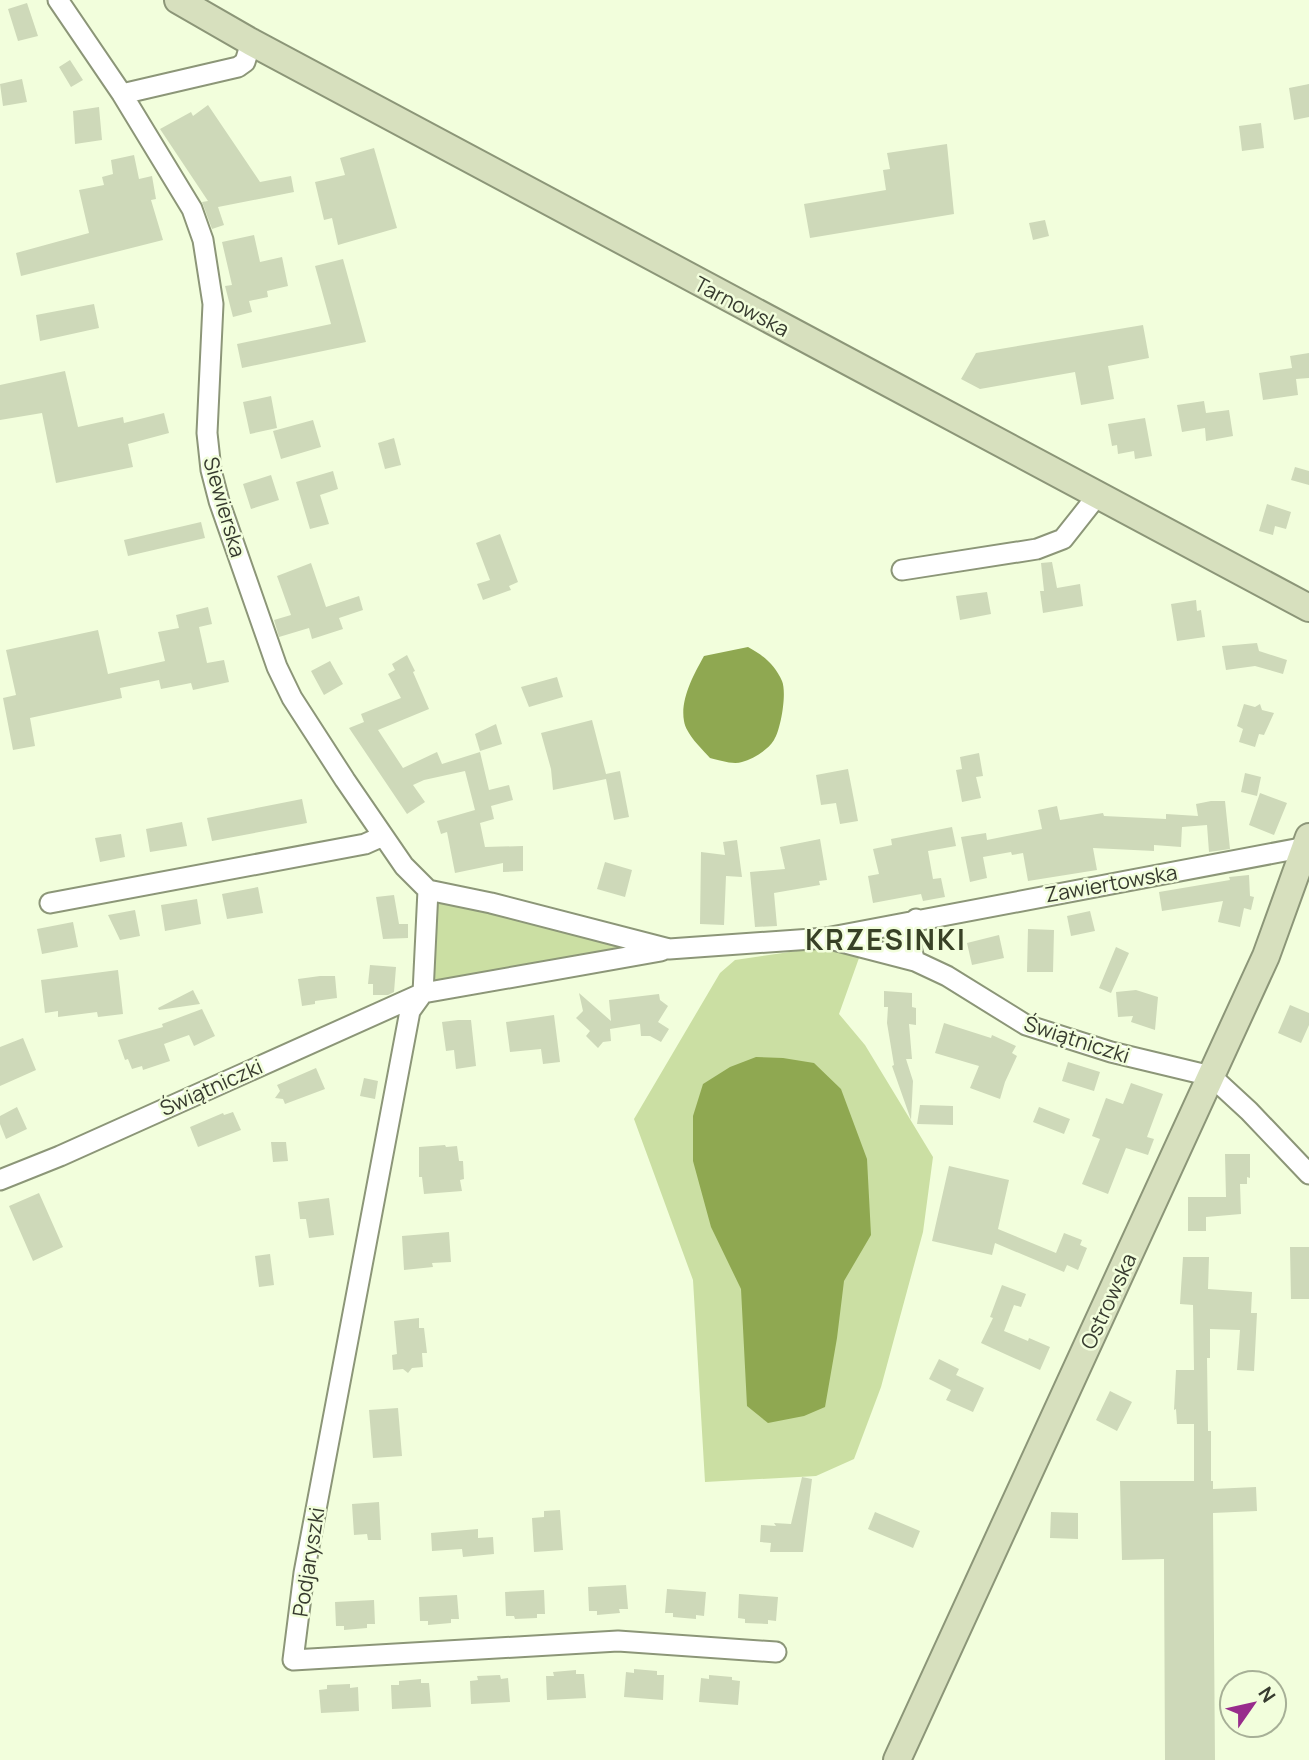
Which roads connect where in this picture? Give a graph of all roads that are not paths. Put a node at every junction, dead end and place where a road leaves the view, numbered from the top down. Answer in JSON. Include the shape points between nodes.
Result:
{"nodes":[{"id":1,"x":58,"y":0,"type":"edge"},
{"id":2,"x":178,"y":0,"type":"edge"},
{"id":3,"x":251,"y":42,"type":"junction"},
{"id":4,"x":121,"y":94,"type":"junction"},
{"id":5,"x":1097,"y":496,"type":"junction"},
{"id":6,"x":902,"y":570,"type":"dead end"},
{"id":7,"x":1309,"y":608,"type":"edge"},
{"id":8,"x":383,"y":836,"type":"junction"},
{"id":9,"x":1307,"y":842,"type":"edge"},
{"id":10,"x":428,"y":890,"type":"junction"},
{"id":11,"x":50,"y":903,"type":"dead end"},
{"id":12,"x":916,"y":919,"type":"junction"},
{"id":13,"x":826,"y":938,"type":"junction"},
{"id":14,"x":669,"y":949,"type":"junction"},
{"id":15,"x":915,"y":961,"type":"junction"},
{"id":16,"x":423,"y":993,"type":"junction"},
{"id":17,"x":1211,"y":1076,"type":"junction"},
{"id":18,"x":1309,"y":1174,"type":"edge"},
{"id":19,"x":0,"y":1180,"type":"edge"},
{"id":20,"x":776,"y":1653,"type":"dead end"},
{"id":21,"x":897,"y":1760,"type":"edge"}],
"edges":[{"from":1,"to":4,"type":"street","name":"Siewierska"},
{"from":2,"to":3,"type":"street","name":"Tarnowska"},
{"from":3,"to":4,"type":"street","via":[[245,62],[238,67]]},
{"from":3,"to":5,"type":"street","name":"Tarnowska"},
{"from":4,"to":8,"type":"street","name":"Siewierska","via":[[192,209],[203,240],[213,304],[207,433],[211,470],[277,667],[292,698]]},
{"from":5,"to":6,"type":"street","via":[[1063,539],[1053,544]]},
{"from":5,"to":7,"type":"street","name":"Tarnowska"},
{"from":8,"to":10,"type":"street","name":"Siewierska"},
{"from":8,"to":11,"type":"street","via":[[365,844]]},
{"from":9,"to":12,"type":"street","name":"Zawiertowska"},
{"from":9,"to":17,"type":"street","name":"Ostrowska","via":[[1266,956]]},
{"from":10,"to":14,"type":"street","name":"Świątniczki"},
{"from":10,"to":16,"type":"street"},
{"from":12,"to":13,"type":"street","name":"Świątniczki"},
{"from":12,"to":15,"type":"street","via":[[909,934]]},
{"from":13,"to":14,"type":"street","name":"Świątniczki"},
{"from":13,"to":15,"type":"street","name":"Świątniczki"},
{"from":14,"to":16,"type":"street","name":"Świątniczki"},
{"from":15,"to":17,"type":"street","name":"Świątniczki","via":[[1026,1025]]},
{"from":16,"to":19,"type":"street","name":"Świątniczki"},
{"from":16,"to":20,"type":"street","name":"Podjaryszki","via":[[410,1011],[304,1573],[293,1660],[618,1641]]},
{"from":17,"to":18,"type":"street"},
{"from":17,"to":21,"type":"street","name":"Ostrowska"}]}
